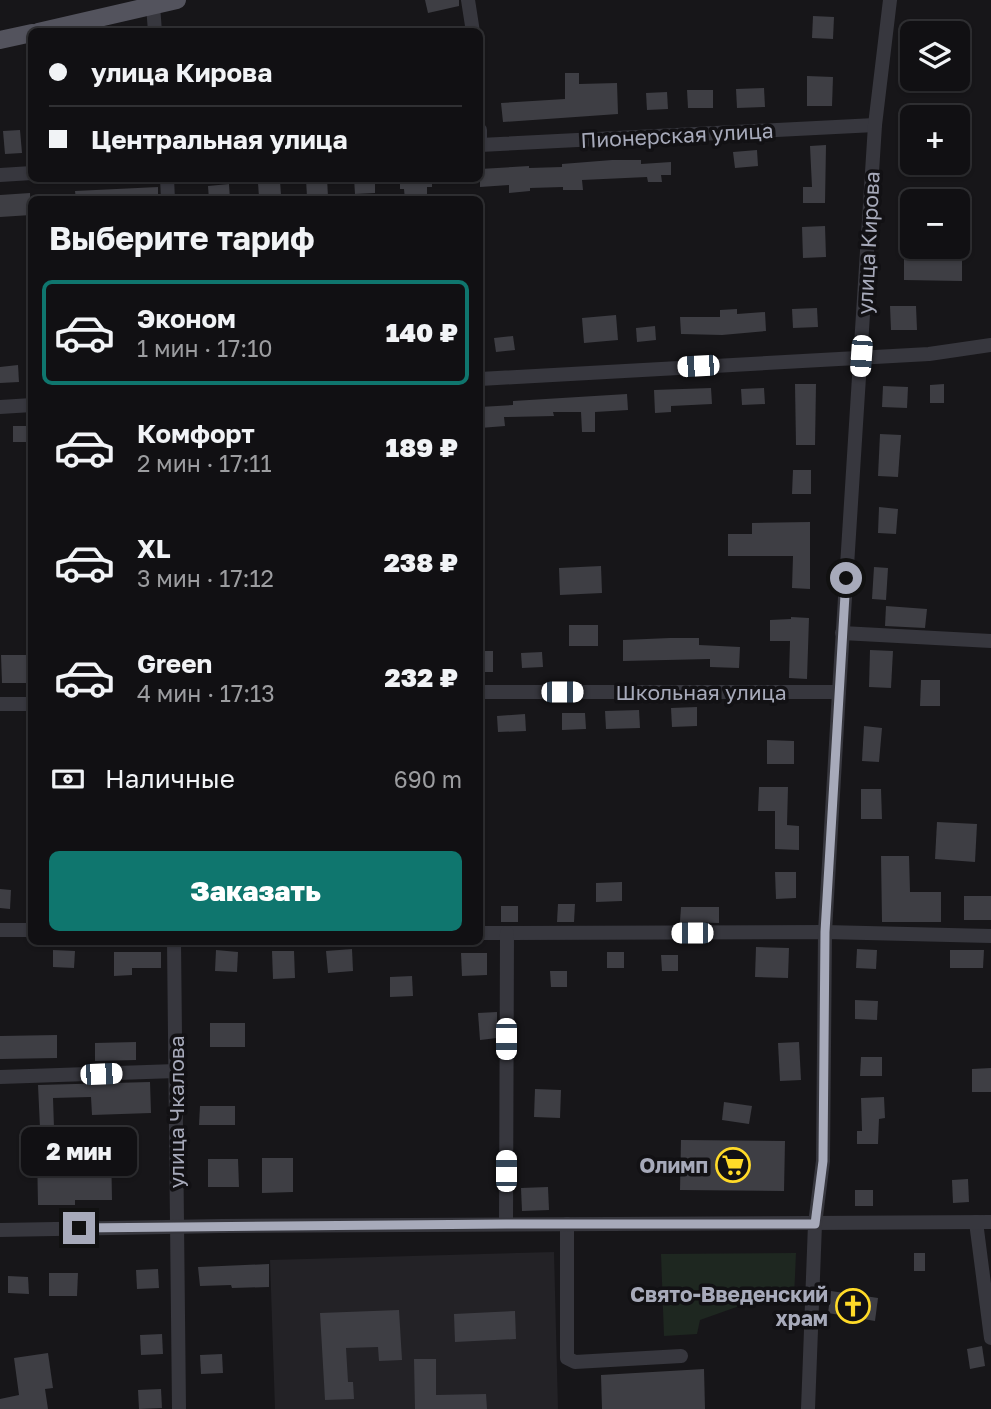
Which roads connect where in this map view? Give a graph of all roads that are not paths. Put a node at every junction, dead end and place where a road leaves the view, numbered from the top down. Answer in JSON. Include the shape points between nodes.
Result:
{"nodes":[{"id":1,"x":177,"y":0,"type":"edge"},
{"id":2,"x":468,"y":0,"type":"edge"},
{"id":3,"x":890,"y":0,"type":"edge"},
{"id":4,"x":153,"y":5,"type":"junction"},
{"id":5,"x":55,"y":28,"type":"edge"},
{"id":6,"x":155,"y":28,"type":"edge"},
{"id":7,"x":472,"y":28,"type":"edge"},
{"id":8,"x":28,"y":34,"type":"edge"},
{"id":9,"x":0,"y":40,"type":"edge"},
{"id":10,"x":875,"y":125,"type":"junction"},
{"id":11,"x":483,"y":140,"type":"edge"},
{"id":12,"x":28,"y":173,"type":"edge"},
{"id":13,"x":0,"y":175,"type":"edge"},
{"id":14,"x":991,"y":345,"type":"edge"},
{"id":15,"x":861,"y":356,"type":"junction"},
{"id":16,"x":483,"y":379,"type":"edge"},
{"id":17,"x":28,"y":405,"type":"edge"},
{"id":18,"x":0,"y":407,"type":"edge"},
{"id":19,"x":842,"y":633,"type":"junction"},
{"id":20,"x":991,"y":641,"type":"edge"},
{"id":21,"x":483,"y":692,"type":"edge"},
{"id":22,"x":839,"y":692,"type":"junction"},
{"id":23,"x":0,"y":704,"type":"edge"},
{"id":24,"x":28,"y":704,"type":"edge"},
{"id":25,"x":0,"y":930,"type":"edge"},
{"id":26,"x":28,"y":930,"type":"edge"},
{"id":27,"x":825,"y":932,"type":"junction"},
{"id":28,"x":483,"y":933,"type":"edge"},
{"id":29,"x":506,"y":933,"type":"junction"},
{"id":30,"x":991,"y":936,"type":"edge"},
{"id":31,"x":174,"y":945,"type":"edge"},
{"id":32,"x":176,"y":1071,"type":"junction"},
{"id":33,"x":0,"y":1077,"type":"edge"},
{"id":34,"x":984,"y":1222,"type":"edge"},
{"id":35,"x":506,"y":1224,"type":"junction"},
{"id":36,"x":568,"y":1224,"type":"junction"},
{"id":37,"x":815,"y":1224,"type":"junction"},
{"id":38,"x":176,"y":1227,"type":"junction"},
{"id":39,"x":0,"y":1230,"type":"edge"},
{"id":40,"x":991,"y":1338,"type":"edge"},
{"id":41,"x":681,"y":1356,"type":"dead end"},
{"id":42,"x":179,"y":1409,"type":"edge"},
{"id":43,"x":808,"y":1409,"type":"edge"}],
"edges":[{"from":1,"to":4,"type":"main road"},
{"from":2,"to":7,"type":"street"},
{"from":3,"to":10,"type":"street","name":"улица Кирова"},
{"from":4,"to":5,"type":"main road"},
{"from":4,"to":6,"type":"street"},
{"from":8,"to":9,"type":"main road"},
{"from":10,"to":11,"type":"street","name":"Пионерская улица"},
{"from":10,"to":15,"type":"street","name":"улица Кирова"},
{"from":12,"to":13,"type":"street"},
{"from":14,"to":15,"type":"street","via":[[929,354]]},
{"from":15,"to":16,"type":"street"},
{"from":15,"to":19,"type":"street","name":"улица Кирова"},
{"from":17,"to":18,"type":"street"},
{"from":19,"to":20,"type":"street"},
{"from":19,"to":22,"type":"street","name":"улица Кирова"},
{"from":21,"to":22,"type":"street","name":"Школьная улица"},
{"from":22,"to":27,"type":"street","name":"улица Кирова"},
{"from":23,"to":24,"type":"street"},
{"from":25,"to":26,"type":"street"},
{"from":27,"to":29,"type":"street"},
{"from":27,"to":30,"type":"street"},
{"from":27,"to":37,"type":"street","name":"улица Кирова","via":[[823,1161]]},
{"from":28,"to":29,"type":"street"},
{"from":29,"to":35,"type":"street"},
{"from":31,"to":32,"type":"street","name":"улица Чкалова"},
{"from":32,"to":33,"type":"street"},
{"from":32,"to":38,"type":"street","name":"улица Чкалова"},
{"from":34,"to":37,"type":"street"},
{"from":34,"to":40,"type":"street"},
{"from":35,"to":36,"type":"street"},
{"from":35,"to":38,"type":"street"},
{"from":36,"to":37,"type":"street"},
{"from":36,"to":41,"type":"street","via":[[567,1359]]},
{"from":37,"to":43,"type":"street","name":"улица Кирова"},
{"from":38,"to":39,"type":"street"},
{"from":38,"to":42,"type":"street","name":"улица Чкалова"}]}
